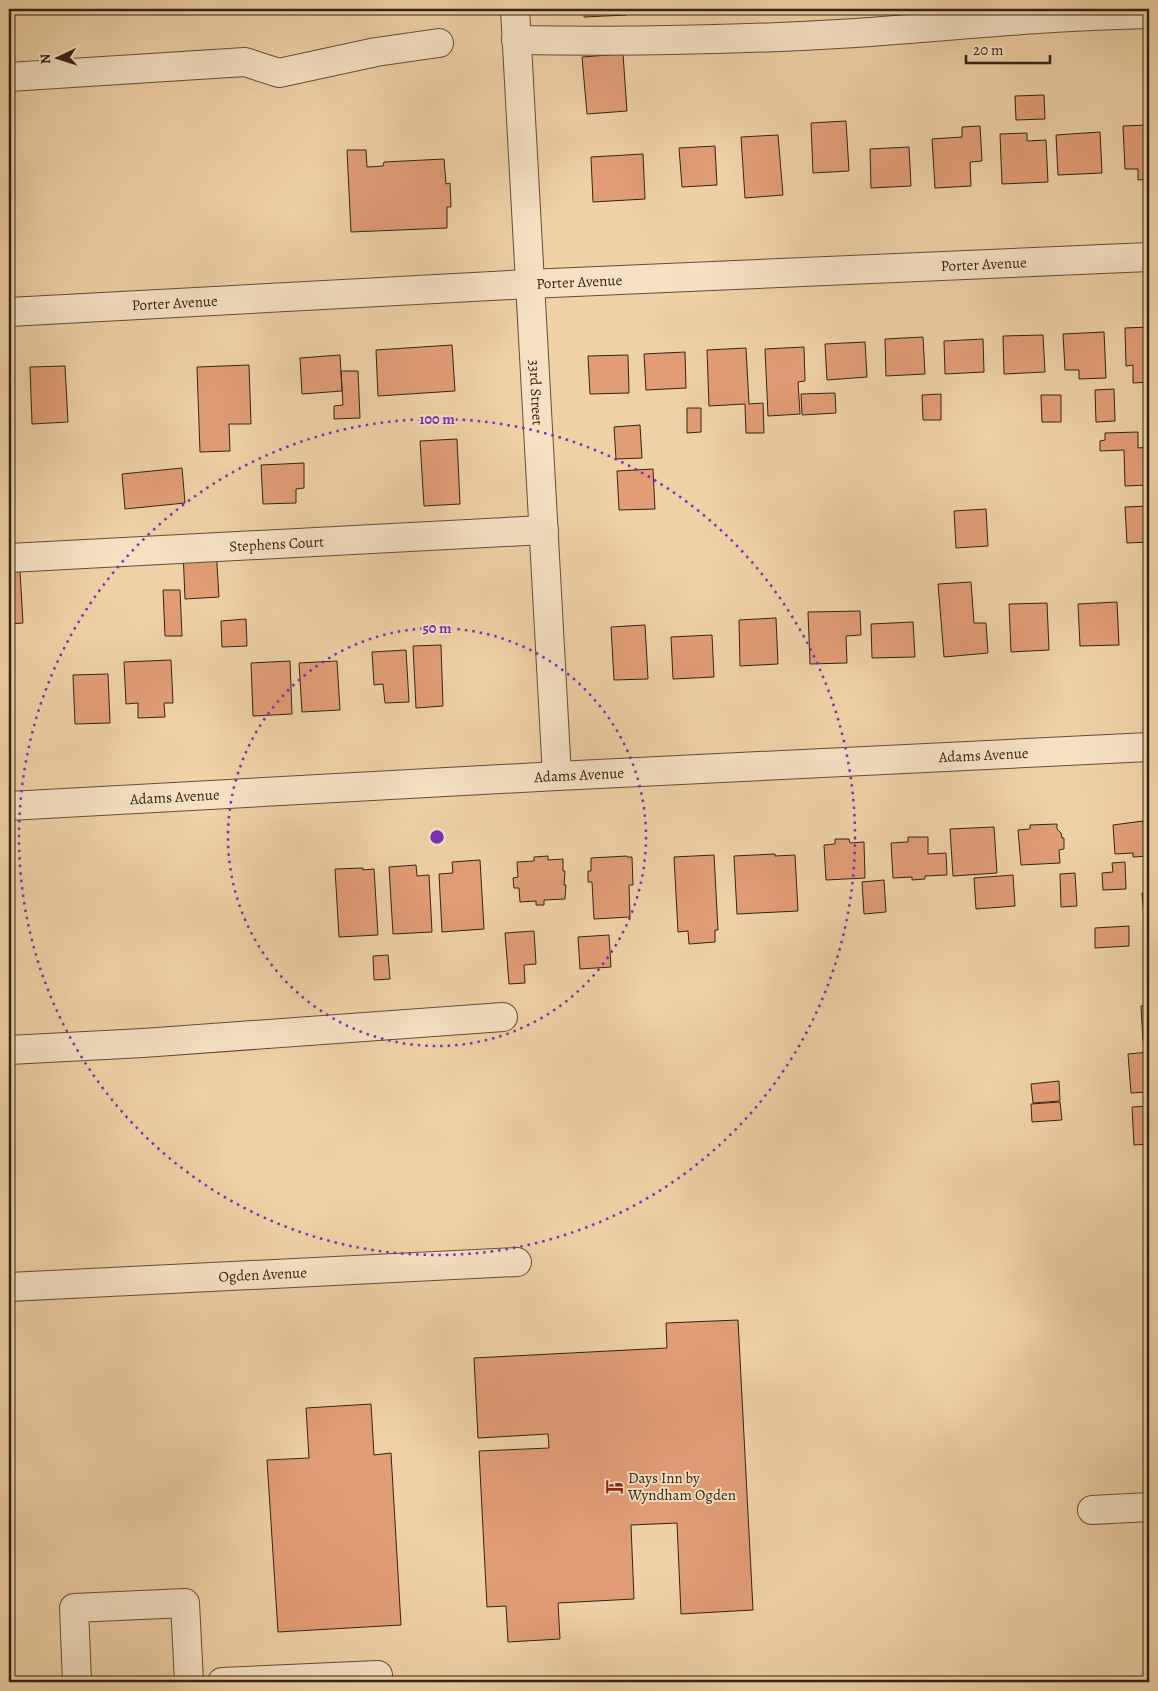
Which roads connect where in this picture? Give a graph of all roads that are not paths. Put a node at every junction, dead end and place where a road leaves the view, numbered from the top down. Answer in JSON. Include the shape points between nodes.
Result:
{"nodes":[{"id":1,"x":515,"y":9,"type":"edge"},
{"id":2,"x":1149,"y":14,"type":"edge"},
{"id":3,"x":516,"y":40,"type":"junction"},
{"id":4,"x":438,"y":43,"type":"dead end"},
{"id":5,"x":9,"y":76,"type":"edge"},
{"id":6,"x":1149,"y":257,"type":"edge"},
{"id":7,"x":529,"y":284,"type":"junction"},
{"id":8,"x":9,"y":312,"type":"edge"},
{"id":9,"x":544,"y":530,"type":"junction"},
{"id":10,"x":9,"y":558,"type":"edge"},
{"id":11,"x":1149,"y":747,"type":"edge"},
{"id":12,"x":557,"y":776,"type":"junction"},
{"id":13,"x":9,"y":806,"type":"edge"},
{"id":14,"x":503,"y":1017,"type":"dead end"},
{"id":15,"x":9,"y":1050,"type":"edge"},
{"id":16,"x":517,"y":1262,"type":"dead end"},
{"id":17,"x":9,"y":1286,"type":"edge"},
{"id":18,"x":1149,"y":1506,"type":"edge"},
{"id":19,"x":1092,"y":1510,"type":"dead end"},
{"id":20,"x":314,"y":1680,"type":"edge"},
{"id":21,"x":77,"y":1682,"type":"edge"},
{"id":22,"x":189,"y":1682,"type":"edge"},
{"id":23,"x":222,"y":1682,"type":"edge"},
{"id":24,"x":378,"y":1682,"type":"edge"}],
"edges":[{"from":1,"to":3,"type":"street","name":"33rd Street"},
{"from":2,"to":3,"type":"street","via":[[853,33],[580,42]]},
{"from":3,"to":7,"type":"street","name":"33rd Street"},
{"from":4,"to":5,"type":"street","via":[[376,52],[279,73],[245,62]]},
{"from":6,"to":7,"type":"street","name":"Porter Avenue"},
{"from":7,"to":8,"type":"street","name":"Porter Avenue"},
{"from":7,"to":9,"type":"street","name":"33rd Street"},
{"from":9,"to":10,"type":"street","name":"Stephens Court"},
{"from":9,"to":12,"type":"street","name":"33rd Street"},
{"from":11,"to":12,"type":"street","name":"Adams Avenue"},
{"from":12,"to":13,"type":"street","name":"Adams Avenue"},
{"from":14,"to":15,"type":"street"},
{"from":16,"to":17,"type":"street","name":"Ogden Avenue"},
{"from":18,"to":19,"type":"street"},
{"from":20,"to":23,"type":"street"},
{"from":20,"to":24,"type":"street","via":[[378,1676]]},
{"from":21,"to":22,"type":"street","via":[[74,1608],[185,1603]]}]}
